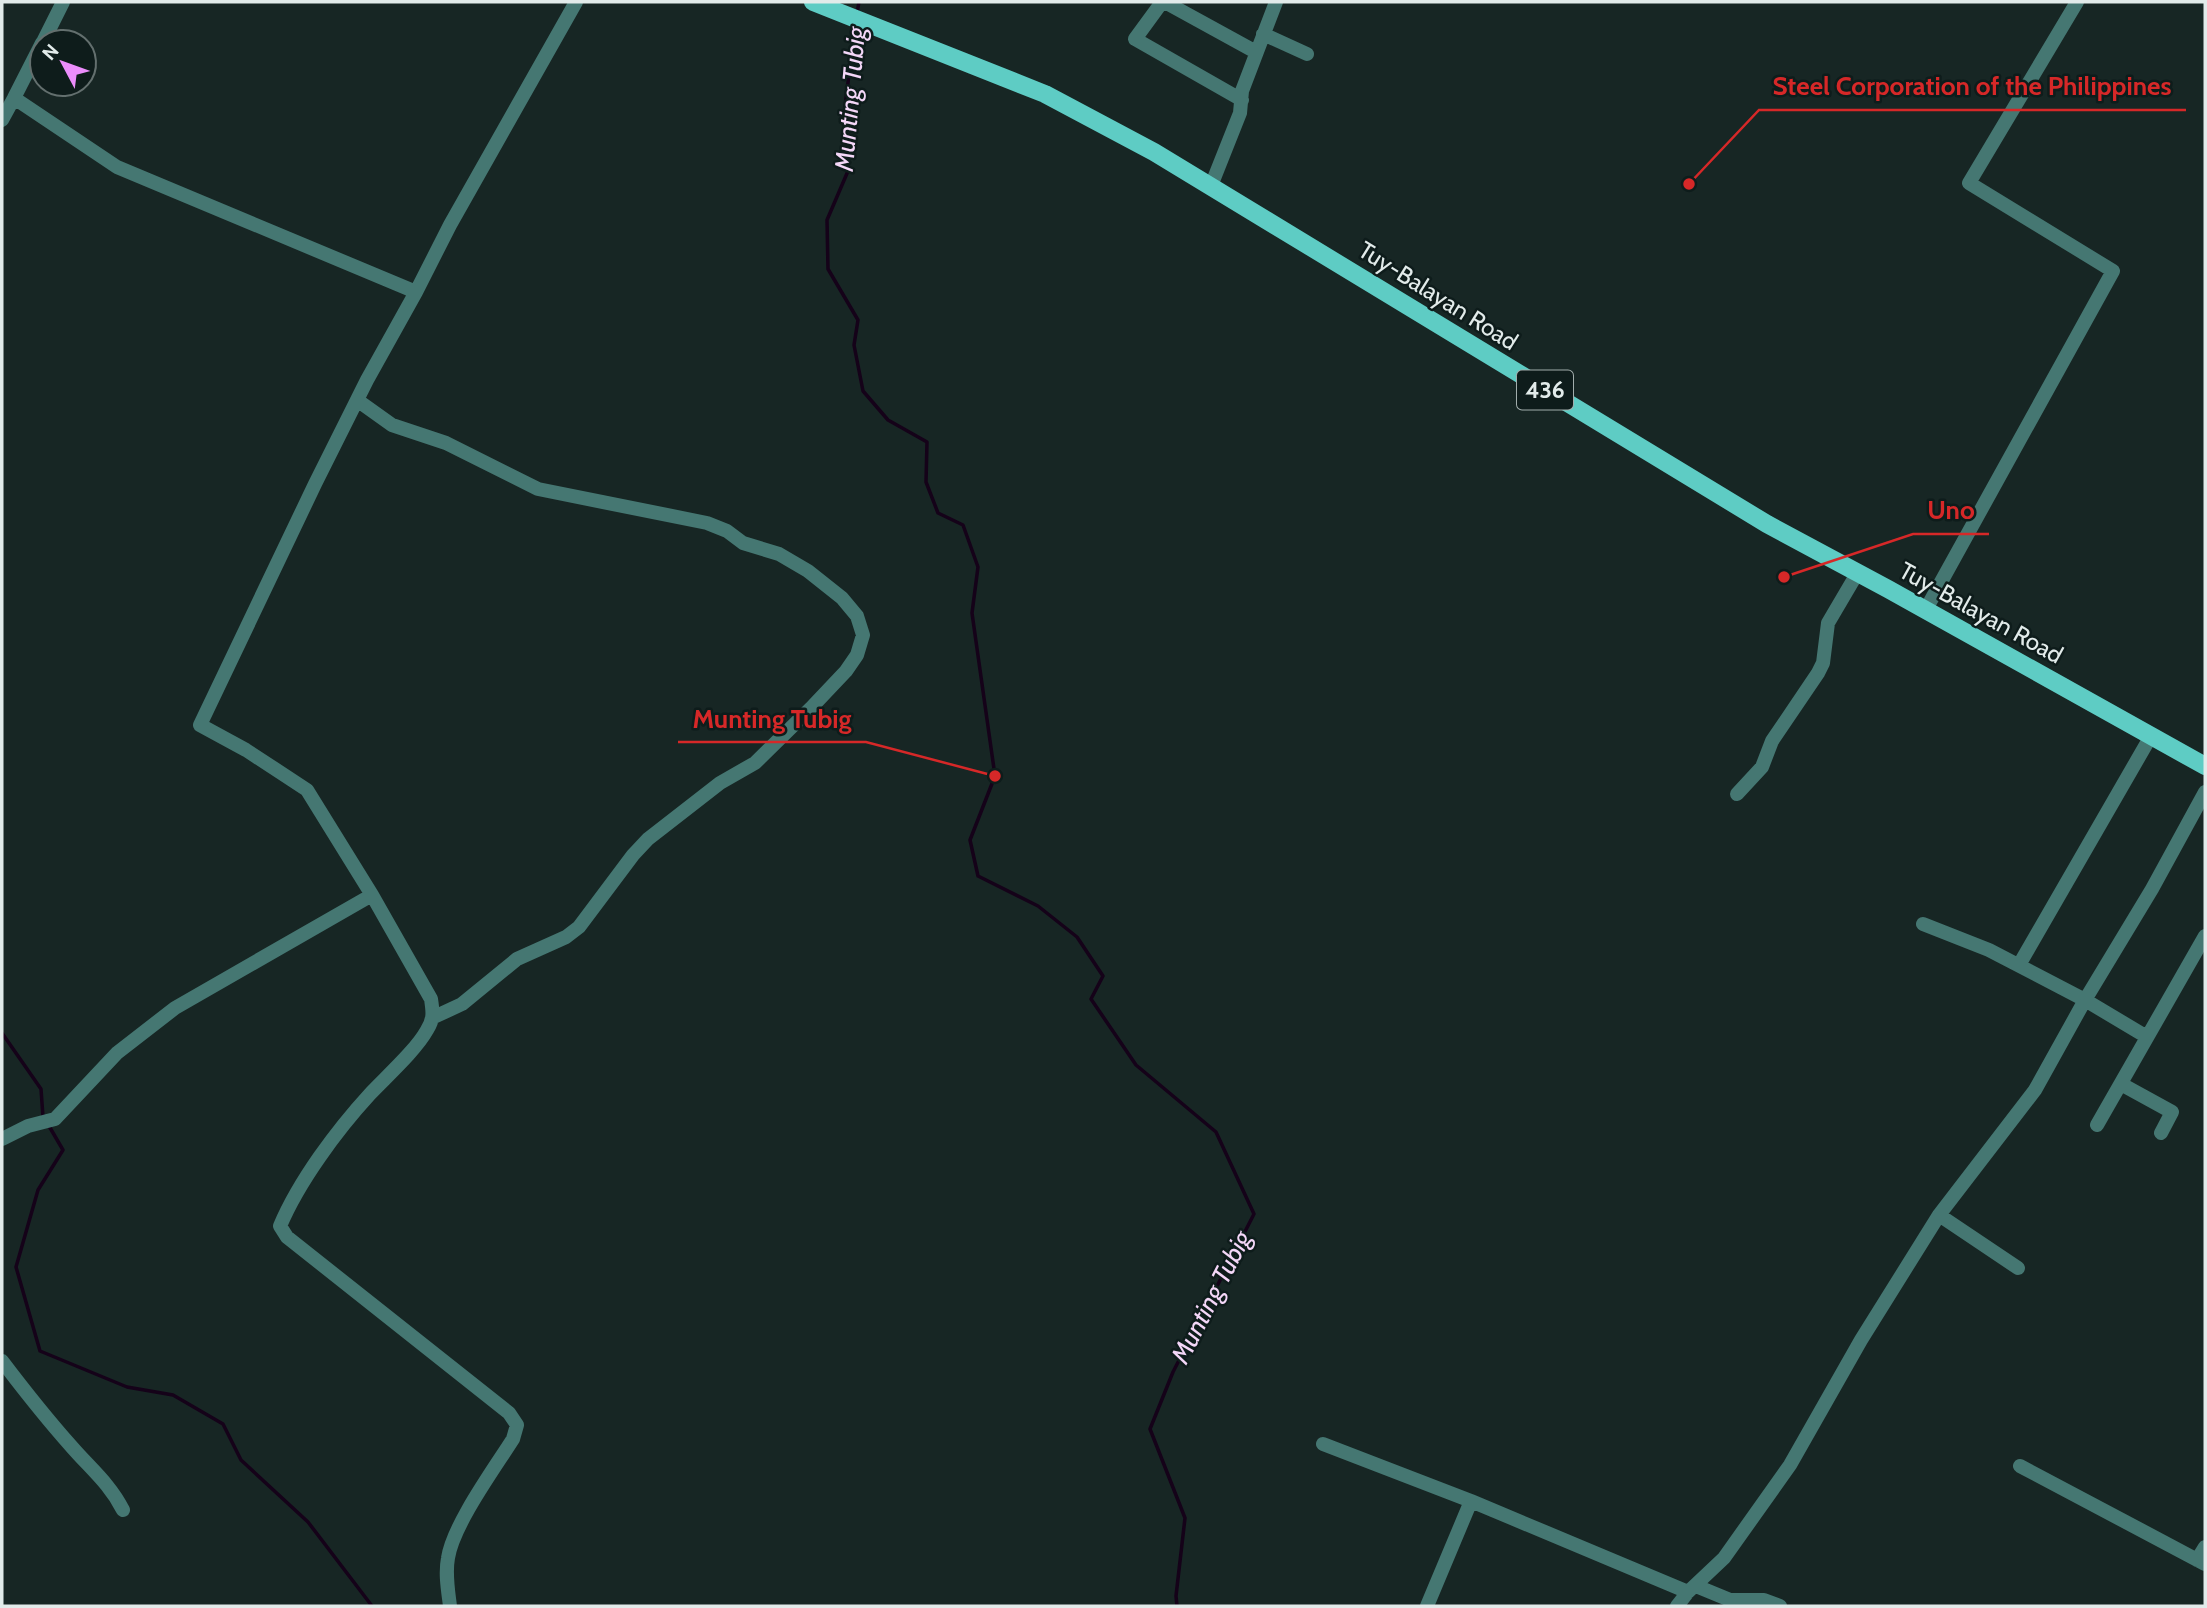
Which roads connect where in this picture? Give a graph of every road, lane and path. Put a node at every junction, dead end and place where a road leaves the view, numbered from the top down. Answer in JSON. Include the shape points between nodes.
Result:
{"nodes":[{"id":1,"x":63,"y":2,"type":"edge"},
{"id":2,"x":576,"y":2,"type":"edge"},
{"id":3,"x":1163,"y":2,"type":"edge"},
{"id":4,"x":2077,"y":2,"type":"edge"},
{"id":5,"x":817,"y":3,"type":"edge"},
{"id":6,"x":1271,"y":3,"type":"edge"},
{"id":7,"x":50,"y":28,"type":"edge"},
{"id":8,"x":1263,"y":34,"type":"junction"},
{"id":9,"x":1256,"y":52,"type":"junction"},
{"id":10,"x":1307,"y":54,"type":"dead end"},
{"id":11,"x":28,"y":70,"type":"edge"},
{"id":12,"x":1240,"y":96,"type":"junction"},
{"id":13,"x":14,"y":98,"type":"junction"},
{"id":14,"x":2,"y":120,"type":"edge"},
{"id":15,"x":1208,"y":185,"type":"junction"},
{"id":16,"x":416,"y":292,"type":"junction"},
{"id":17,"x":357,"y":400,"type":"junction"},
{"id":18,"x":1858,"y":572,"type":"junction"},
{"id":19,"x":1925,"y":611,"type":"junction"},
{"id":20,"x":2151,"y":736,"type":"junction"},
{"id":21,"x":2205,"y":766,"type":"edge"},
{"id":22,"x":2205,"y":792,"type":"edge"},
{"id":23,"x":1737,"y":794,"type":"dead end"},
{"id":24,"x":372,"y":895,"type":"junction"},
{"id":25,"x":1923,"y":924,"type":"dead end"},
{"id":26,"x":2205,"y":936,"type":"edge"},
{"id":27,"x":2019,"y":965,"type":"junction"},
{"id":28,"x":2085,"y":1000,"type":"junction"},
{"id":29,"x":434,"y":1017,"type":"junction"},
{"id":30,"x":2147,"y":1037,"type":"junction"},
{"id":31,"x":2121,"y":1084,"type":"junction"},
{"id":32,"x":2097,"y":1125,"type":"dead end"},
{"id":33,"x":2161,"y":1133,"type":"dead end"},
{"id":34,"x":2,"y":1139,"type":"edge"},
{"id":35,"x":1939,"y":1215,"type":"junction"},
{"id":36,"x":2018,"y":1268,"type":"dead end"},
{"id":37,"x":2,"y":1361,"type":"edge"},
{"id":38,"x":1323,"y":1444,"type":"dead end"},
{"id":39,"x":2020,"y":1466,"type":"dead end"},
{"id":40,"x":1471,"y":1501,"type":"junction"},
{"id":41,"x":123,"y":1510,"type":"dead end"},
{"id":42,"x":2205,"y":1547,"type":"edge"},
{"id":43,"x":2201,"y":1562,"type":"edge"},
{"id":44,"x":1692,"y":1589,"type":"junction"},
{"id":45,"x":450,"y":1606,"type":"edge"},
{"id":46,"x":1427,"y":1606,"type":"edge"},
{"id":47,"x":1677,"y":1606,"type":"edge"},
{"id":48,"x":1780,"y":1606,"type":"edge"}],
"edges":[{"from":1,"to":7,"type":"street"},
{"from":2,"to":16,"type":"street"},
{"from":3,"to":9,"type":"street"},
{"from":3,"to":12,"type":"street","via":[[1135,39]]},
{"from":4,"to":19,"type":"street","via":[[1969,183],[2113,271]]},
{"from":5,"to":15,"type":"main road","name":"Tuy-Balayan Road","number":"436","via":[[1045,94],[1131,138]]},
{"from":6,"to":8,"type":"street"},
{"from":8,"to":9,"type":"street"},
{"from":8,"to":10,"type":"street"},
{"from":9,"to":12,"type":"street"},
{"from":11,"to":13,"type":"street"},
{"from":12,"to":15,"type":"street","via":[[1240,113]]},
{"from":13,"to":14,"type":"street"},
{"from":13,"to":16,"type":"street","via":[[117,167]]},
{"from":15,"to":18,"type":"main road","name":"Tuy-Balayan Road","number":"436","via":[[1767,524]]},
{"from":16,"to":17,"type":"street"},
{"from":17,"to":24,"type":"street","via":[[201,725],[307,790]]},
{"from":17,"to":29,"type":"street","via":[[392,425],[446,443],[538,489],[707,523],[743,543],[779,554],[842,598],[857,616],[863,635],[852,663],[811,708],[755,763],[720,783],[648,839],[579,928],[517,959],[462,1004]]},
{"from":18,"to":19,"type":"main road","name":"Tuy-Balayan Road","number":"436"},
{"from":18,"to":23,"type":"street","via":[[1828,623],[1824,663],[1772,741],[1762,766]]},
{"from":19,"to":20,"type":"main road","name":"Tuy-Balayan Road","number":"436"},
{"from":20,"to":21,"type":"main road","name":"Tuy-Balayan Road","number":"436"},
{"from":20,"to":27,"type":"street"},
{"from":22,"to":28,"type":"street"},
{"from":24,"to":29,"type":"street","via":[[431,999]]},
{"from":24,"to":34,"type":"street","via":[[175,1008],[117,1053],[55,1119]]},
{"from":25,"to":27,"type":"street"},
{"from":26,"to":30,"type":"street"},
{"from":27,"to":28,"type":"street"},
{"from":28,"to":30,"type":"street"},
{"from":28,"to":35,"type":"street","via":[[2035,1090]]},
{"from":29,"to":45,"type":"street","via":[[426,1033],[332,1140],[280,1226],[509,1413],[517,1425],[459,1527],[448,1556]]},
{"from":30,"to":31,"type":"street"},
{"from":31,"to":32,"type":"street"},
{"from":31,"to":33,"type":"street","via":[[2172,1112]]},
{"from":35,"to":36,"type":"street"},
{"from":35,"to":44,"type":"street","via":[[1790,1465],[1724,1558]]},
{"from":37,"to":41,"type":"street","via":[[37,1408],[115,1493]]},
{"from":38,"to":40,"type":"street"},
{"from":39,"to":43,"type":"street"},
{"from":40,"to":44,"type":"street"},
{"from":40,"to":46,"type":"street"},
{"from":42,"to":43,"type":"street"},
{"from":44,"to":47,"type":"street"},
{"from":44,"to":48,"type":"street","via":[[1730,1600],[1764,1600]]}]}
